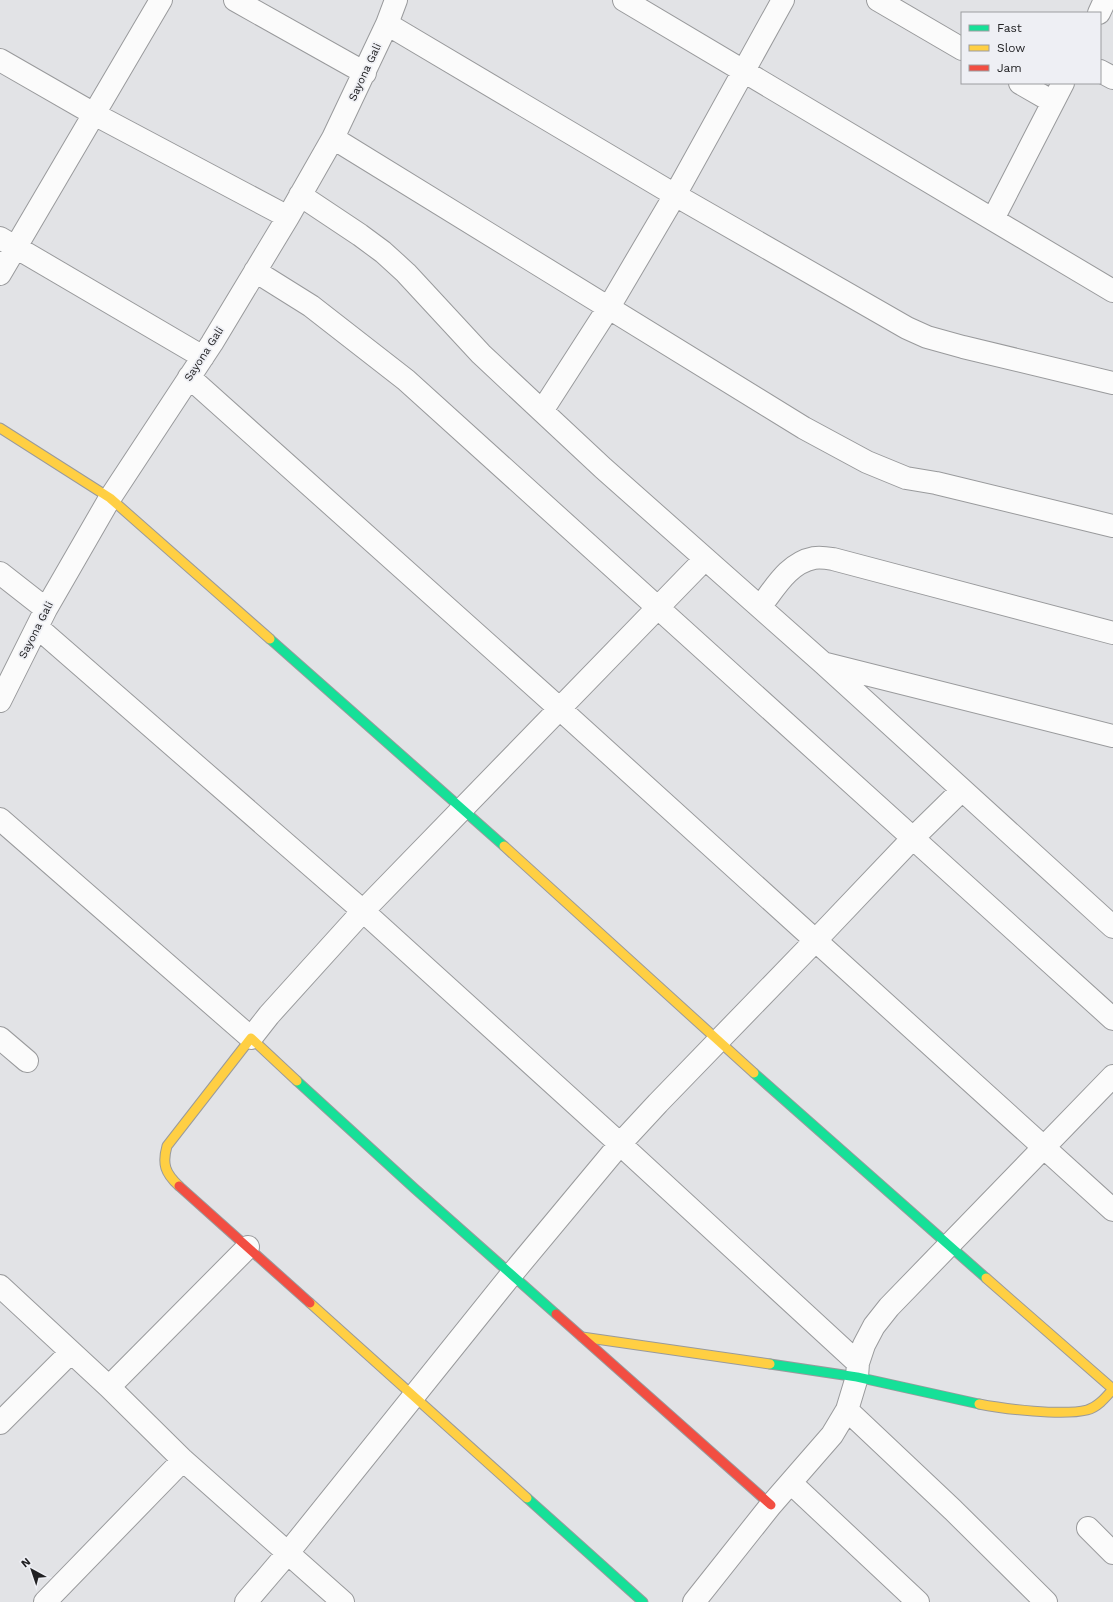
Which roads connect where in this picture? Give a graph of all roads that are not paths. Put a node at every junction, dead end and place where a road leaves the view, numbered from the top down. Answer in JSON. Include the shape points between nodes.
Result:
{"nodes":[{"id":1,"x":161,"y":0,"type":"edge"},
{"id":2,"x":235,"y":0,"type":"edge"},
{"id":3,"x":396,"y":0,"type":"edge"},
{"id":4,"x":624,"y":0,"type":"edge"},
{"id":5,"x":783,"y":0,"type":"edge"},
{"id":6,"x":878,"y":0,"type":"edge"},
{"id":7,"x":1105,"y":0,"type":"edge"},
{"id":8,"x":907,"y":7,"type":"edge"},
{"id":9,"x":1099,"y":12,"type":"edge"},
{"id":10,"x":387,"y":24,"type":"junction"},
{"id":11,"x":961,"y":48,"type":"edge"},
{"id":12,"x":0,"y":60,"type":"edge"},
{"id":13,"x":743,"y":71,"type":"junction"},
{"id":14,"x":1101,"y":72,"type":"edge"},
{"id":15,"x":365,"y":73,"type":"junction"},
{"id":16,"x":1113,"y":78,"type":"edge"},
{"id":17,"x":1022,"y":84,"type":"edge"},
{"id":18,"x":1062,"y":84,"type":"edge"},
{"id":19,"x":1053,"y":102,"type":"junction"},
{"id":20,"x":94,"y":114,"type":"junction"},
{"id":21,"x":333,"y":138,"type":"junction"},
{"id":22,"x":300,"y":195,"type":"junction"},
{"id":23,"x":674,"y":195,"type":"junction"},
{"id":24,"x":288,"y":217,"type":"junction"},
{"id":25,"x":993,"y":219,"type":"junction"},
{"id":26,"x":8,"y":242,"type":"edge"},
{"id":27,"x":255,"y":271,"type":"junction"},
{"id":28,"x":0,"y":274,"type":"edge"},
{"id":29,"x":1113,"y":291,"type":"edge"},
{"id":30,"x":609,"y":307,"type":"junction"},
{"id":31,"x":203,"y":357,"type":"junction"},
{"id":32,"x":189,"y":377,"type":"junction"},
{"id":33,"x":1113,"y":383,"type":"edge"},
{"id":34,"x":542,"y":410,"type":"junction"},
{"id":35,"x":0,"y":428,"type":"edge"},
{"id":36,"x":110,"y":498,"type":"junction"},
{"id":37,"x":1113,"y":526,"type":"edge"},
{"id":38,"x":705,"y":559,"type":"junction"},
{"id":39,"x":0,"y":573,"type":"edge"},
{"id":40,"x":658,"y":607,"type":"junction"},
{"id":41,"x":760,"y":607,"type":"junction"},
{"id":42,"x":42,"y":618,"type":"junction"},
{"id":43,"x":1113,"y":633,"type":"edge"},
{"id":44,"x":823,"y":663,"type":"junction"},
{"id":45,"x":0,"y":701,"type":"edge"},
{"id":46,"x":560,"y":709,"type":"junction"},
{"id":47,"x":1113,"y":736,"type":"edge"},
{"id":48,"x":962,"y":790,"type":"junction"},
{"id":49,"x":463,"y":809,"type":"junction"},
{"id":50,"x":0,"y":818,"type":"edge"},
{"id":51,"x":913,"y":838,"type":"junction"},
{"id":52,"x":363,"y":911,"type":"junction"},
{"id":53,"x":1113,"y":927,"type":"edge"},
{"id":54,"x":815,"y":942,"type":"junction"},
{"id":55,"x":1113,"y":1019,"type":"edge"},
{"id":56,"x":0,"y":1038,"type":"edge"},
{"id":57,"x":251,"y":1038,"type":"junction"},
{"id":58,"x":717,"y":1041,"type":"junction"},
{"id":59,"x":27,"y":1061,"type":"dead end"},
{"id":60,"x":1113,"y":1076,"type":"edge"},
{"id":61,"x":620,"y":1144,"type":"junction"},
{"id":62,"x":1044,"y":1148,"type":"junction"},
{"id":63,"x":1113,"y":1210,"type":"edge"},
{"id":64,"x":948,"y":1244,"type":"junction"},
{"id":65,"x":248,"y":1247,"type":"junction"},
{"id":66,"x":511,"y":1275,"type":"junction"},
{"id":67,"x":0,"y":1286,"type":"edge"},
{"id":68,"x":582,"y":1337,"type":"junction"},
{"id":69,"x":71,"y":1352,"type":"junction"},
{"id":70,"x":858,"y":1370,"type":"junction"},
{"id":71,"x":109,"y":1387,"type":"junction"},
{"id":72,"x":413,"y":1396,"type":"junction"},
{"id":73,"x":847,"y":1410,"type":"junction"},
{"id":74,"x":0,"y":1423,"type":"edge"},
{"id":75,"x":183,"y":1460,"type":"junction"},
{"id":76,"x":791,"y":1483,"type":"junction"},
{"id":77,"x":771,"y":1505,"type":"junction"},
{"id":78,"x":1088,"y":1528,"type":"dead end"},
{"id":79,"x":1113,"y":1553,"type":"edge"},
{"id":80,"x":287,"y":1554,"type":"junction"},
{"id":81,"x":44,"y":1602,"type":"edge"},
{"id":82,"x":246,"y":1602,"type":"edge"},
{"id":83,"x":343,"y":1602,"type":"edge"},
{"id":84,"x":643,"y":1602,"type":"edge"},
{"id":85,"x":694,"y":1602,"type":"edge"},
{"id":86,"x":918,"y":1602,"type":"edge"},
{"id":87,"x":1046,"y":1602,"type":"edge"}],
"edges":[{"from":1,"to":20,"type":"street"},
{"from":2,"to":15,"type":"street"},
{"from":3,"to":10,"type":"street","name":"Sayona Gali"},
{"from":4,"to":13,"type":"street"},
{"from":5,"to":13,"type":"street"},
{"from":6,"to":8,"type":"street"},
{"from":7,"to":9,"type":"street"},
{"from":8,"to":11,"type":"street"},
{"from":10,"to":15,"type":"street","name":"Sayona Gali"},
{"from":10,"to":23,"type":"street"},
{"from":12,"to":20,"type":"street"},
{"from":13,"to":23,"type":"street"},
{"from":13,"to":25,"type":"street"},
{"from":14,"to":16,"type":"street"},
{"from":15,"to":21,"type":"street","name":"Sayona Gali"},
{"from":17,"to":19,"type":"street"},
{"from":18,"to":19,"type":"street"},
{"from":19,"to":25,"type":"street"},
{"from":20,"to":24,"type":"street"},
{"from":20,"to":26,"type":"street"},
{"from":21,"to":22,"type":"street","name":"Sayona Gali"},
{"from":21,"to":30,"type":"street"},
{"from":22,"to":24,"type":"street","name":"Sayona Gali"},
{"from":22,"to":34,"type":"street","via":[[383,252],[406,273],[481,354]]},
{"from":23,"to":30,"type":"street"},
{"from":23,"to":33,"type":"street","via":[[927,337]]},
{"from":24,"to":27,"type":"street","name":"Sayona Gali"},
{"from":25,"to":29,"type":"street"},
{"from":26,"to":28,"type":"street"},
{"from":26,"to":31,"type":"street"},
{"from":27,"to":31,"type":"street","name":"Sayona Gali"},
{"from":27,"to":40,"type":"street","via":[[311,306],[406,380]]},
{"from":30,"to":34,"type":"street"},
{"from":30,"to":37,"type":"street","via":[[804,428],[867,462],[906,478]]},
{"from":31,"to":32,"type":"street","name":"Sayona Gali"},
{"from":32,"to":36,"type":"street","name":"Sayona Gali"},
{"from":32,"to":46,"type":"street"},
{"from":34,"to":38,"type":"street"},
{"from":35,"to":36,"type":"street"},
{"from":36,"to":42,"type":"street","name":"Sayona Gali"},
{"from":36,"to":49,"type":"street"},
{"from":38,"to":40,"type":"street"},
{"from":38,"to":41,"type":"street"},
{"from":39,"to":42,"type":"street"},
{"from":40,"to":46,"type":"street"},
{"from":40,"to":51,"type":"street"},
{"from":41,"to":43,"type":"street","via":[[785,574],[800,563],[815,558],[833,559]]},
{"from":41,"to":44,"type":"street"},
{"from":42,"to":45,"type":"street","name":"Sayona Gali"},
{"from":42,"to":52,"type":"street"},
{"from":44,"to":47,"type":"street"},
{"from":44,"to":48,"type":"street"},
{"from":46,"to":49,"type":"street"},
{"from":46,"to":54,"type":"street"},
{"from":48,"to":51,"type":"street"},
{"from":48,"to":53,"type":"street"},
{"from":49,"to":52,"type":"street"},
{"from":49,"to":58,"type":"street"},
{"from":50,"to":57,"type":"street"},
{"from":51,"to":54,"type":"street"},
{"from":51,"to":55,"type":"street"},
{"from":52,"to":57,"type":"street"},
{"from":52,"to":61,"type":"street"},
{"from":54,"to":58,"type":"street"},
{"from":54,"to":62,"type":"street"},
{"from":56,"to":59,"type":"street"},
{"from":57,"to":65,"type":"street","via":[[167,1146],[163,1159],[167,1172],[176,1183]]},
{"from":57,"to":66,"type":"street"},
{"from":58,"to":61,"type":"street"},
{"from":58,"to":64,"type":"street"},
{"from":60,"to":62,"type":"street"},
{"from":61,"to":66,"type":"street"},
{"from":61,"to":70,"type":"street"},
{"from":62,"to":63,"type":"street"},
{"from":62,"to":64,"type":"street"},
{"from":64,"to":70,"type":"street","via":[[874,1326],[864,1345]]},
{"from":64,"to":70,"type":"street","via":[[1113,1389],[1101,1402],[1088,1410],[1039,1411],[985,1405]]},
{"from":65,"to":71,"type":"street"},
{"from":65,"to":72,"type":"street"},
{"from":66,"to":68,"type":"street"},
{"from":66,"to":72,"type":"street"},
{"from":67,"to":69,"type":"street"},
{"from":68,"to":70,"type":"street"},
{"from":68,"to":77,"type":"street"},
{"from":69,"to":71,"type":"street"},
{"from":69,"to":74,"type":"street"},
{"from":70,"to":73,"type":"street"},
{"from":71,"to":75,"type":"street"},
{"from":72,"to":80,"type":"street"},
{"from":72,"to":84,"type":"street"},
{"from":73,"to":76,"type":"street","via":[[832,1435]]},
{"from":73,"to":87,"type":"street"},
{"from":75,"to":80,"type":"street"},
{"from":75,"to":81,"type":"street"},
{"from":76,"to":77,"type":"street"},
{"from":76,"to":86,"type":"street"},
{"from":77,"to":85,"type":"street"},
{"from":78,"to":79,"type":"street"},
{"from":80,"to":82,"type":"street"},
{"from":80,"to":83,"type":"street"}]}
